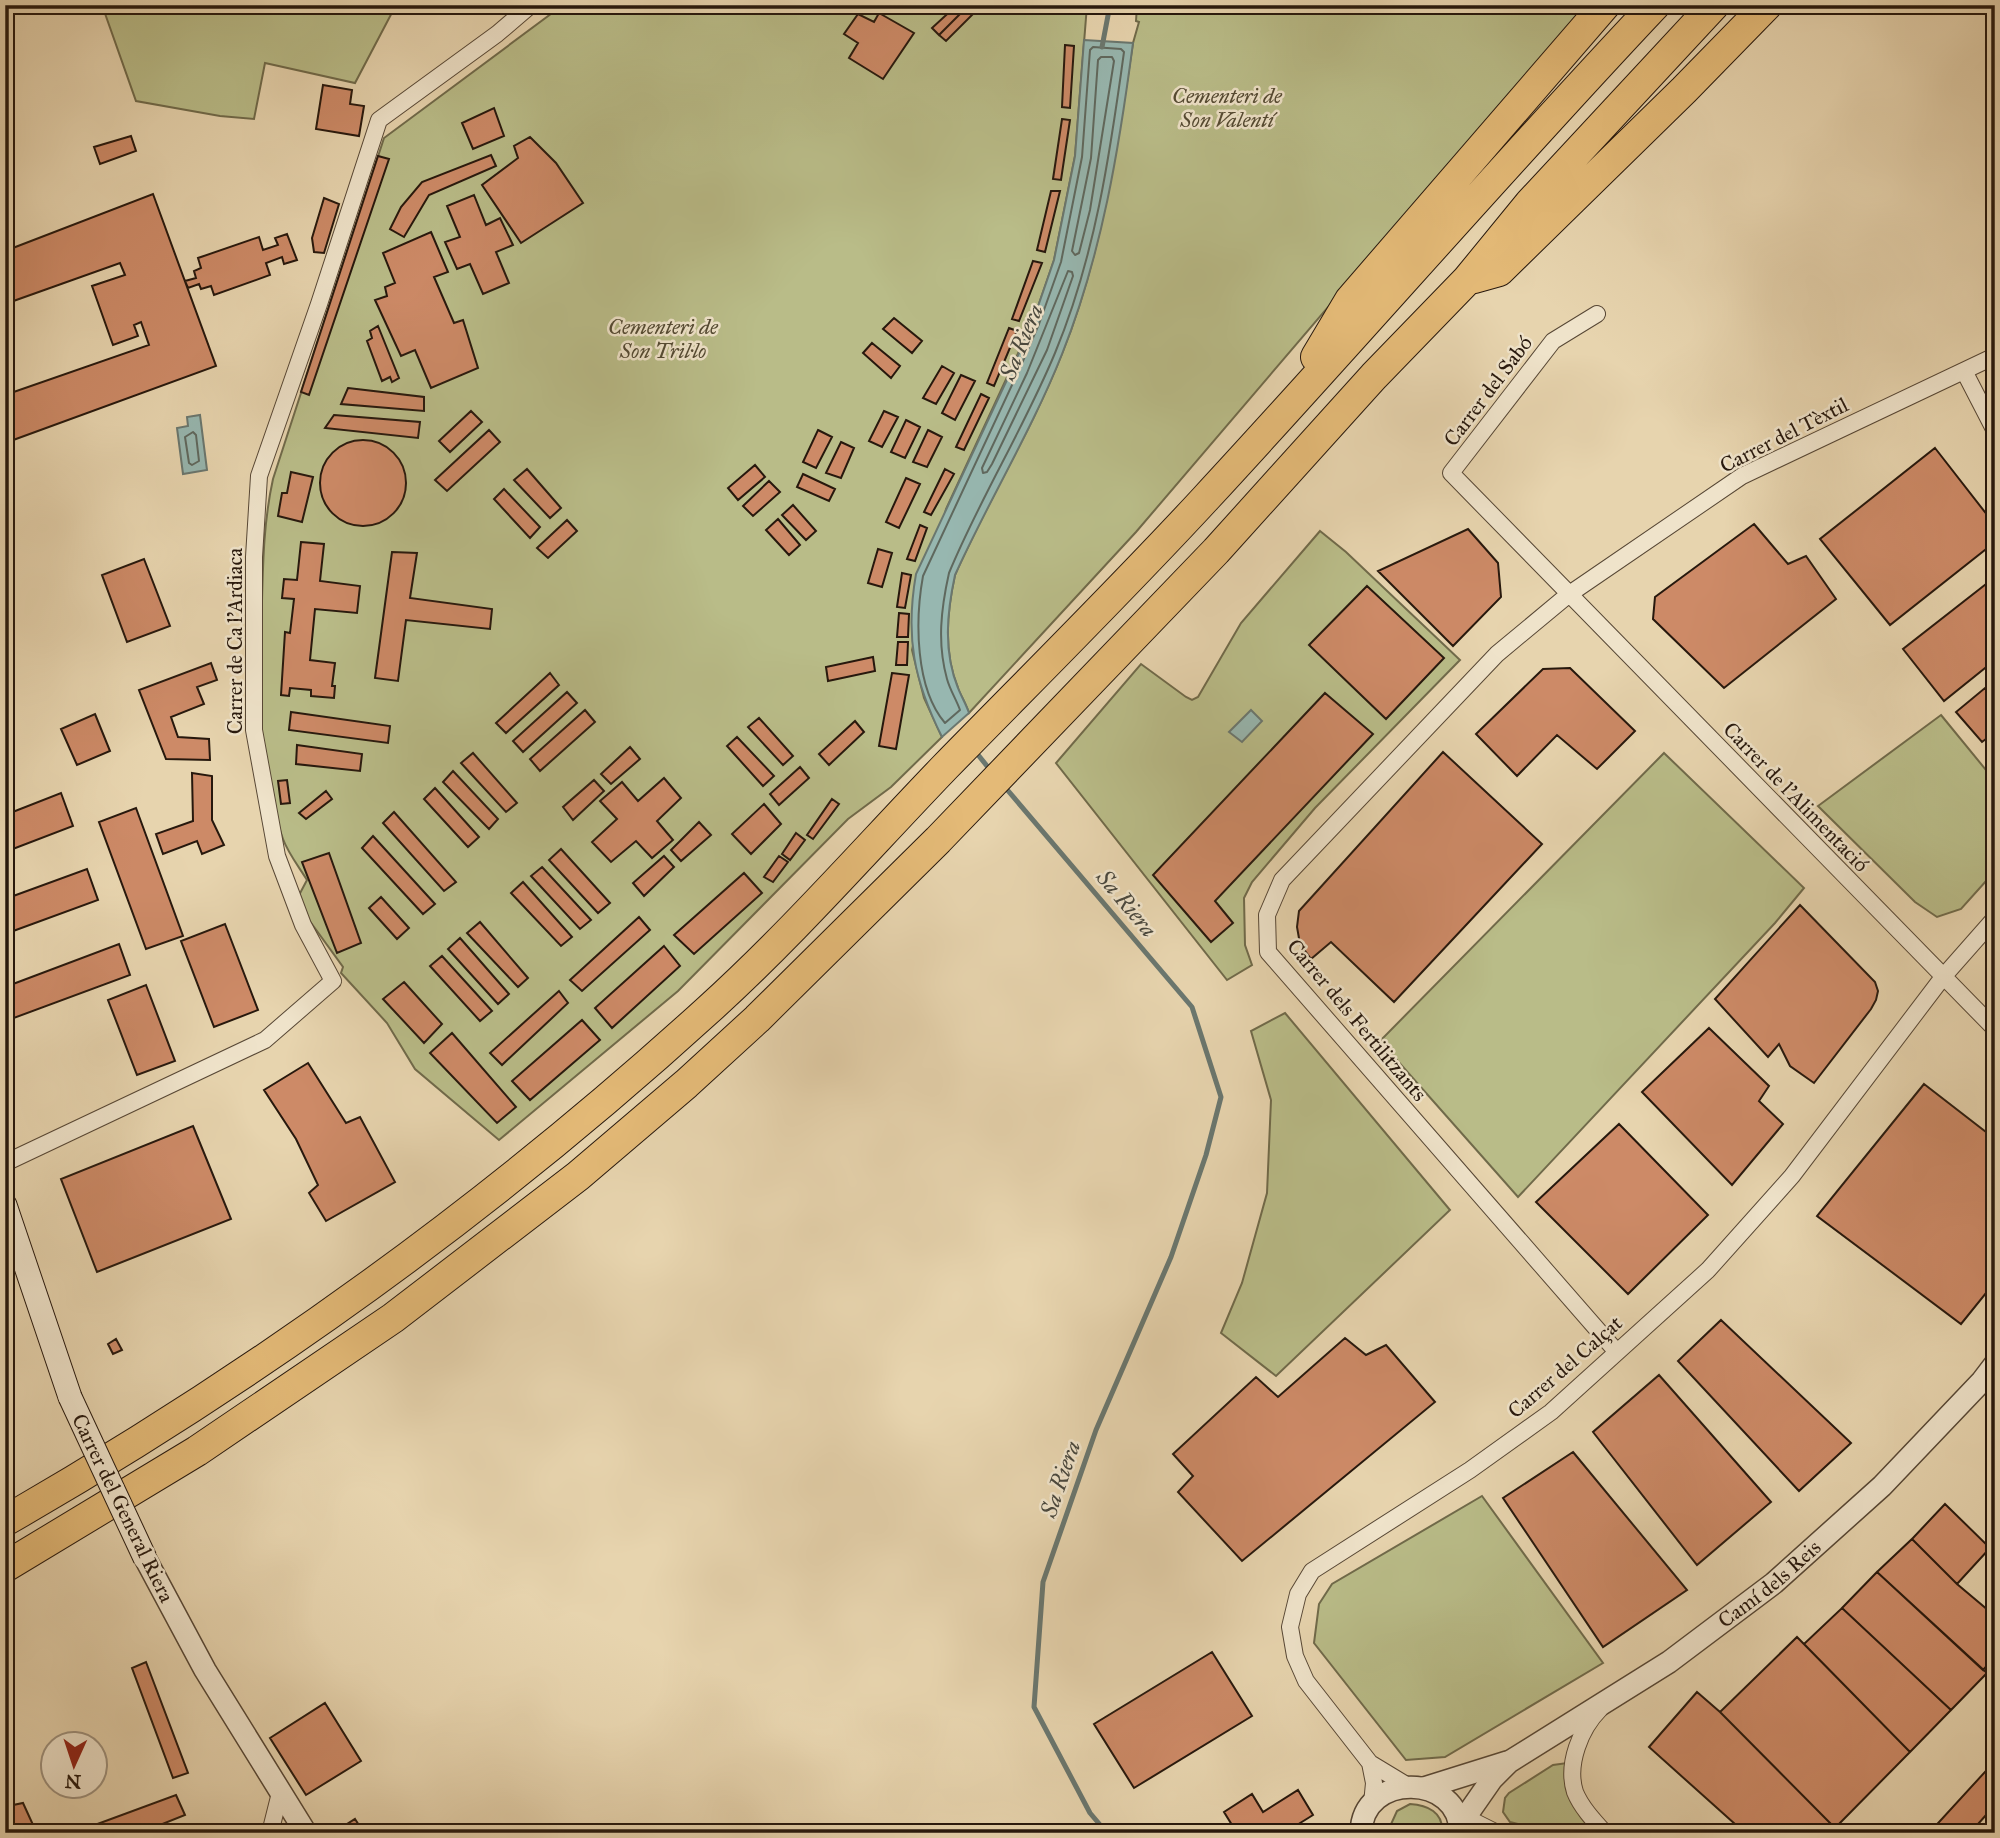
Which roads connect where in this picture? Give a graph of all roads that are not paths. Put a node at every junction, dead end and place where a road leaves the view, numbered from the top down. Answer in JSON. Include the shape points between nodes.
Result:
{"nodes":[{"id":1,"x":531,"y":5,"type":"edge"},
{"id":2,"x":1605,"y":5,"type":"edge"},
{"id":3,"x":1655,"y":5,"type":"edge"},
{"id":4,"x":1714,"y":5,"type":"edge"},
{"id":5,"x":1767,"y":5,"type":"edge"},
{"id":6,"x":1467,"y":280,"type":"junction"},
{"id":7,"x":1597,"y":314,"type":"dead end"},
{"id":8,"x":1995,"y":356,"type":"edge"},
{"id":9,"x":1964,"y":370,"type":"junction"},
{"id":10,"x":1275,"y":423,"type":"junction"},
{"id":11,"x":1995,"y":431,"type":"edge"},
{"id":12,"x":1568,"y":594,"type":"junction"},
{"id":13,"x":1995,"y":918,"type":"edge"},
{"id":14,"x":1943,"y":977,"type":"junction"},
{"id":15,"x":1995,"y":1030,"type":"edge"},
{"id":16,"x":5,"y":1163,"type":"edge"},
{"id":17,"x":5,"y":1205,"type":"edge"},
{"id":18,"x":1616,"y":1351,"type":"junction"},
{"id":19,"x":1995,"y":1364,"type":"edge"},
{"id":20,"x":47,"y":1497,"type":"junction"},
{"id":21,"x":5,"y":1513,"type":"edge"},
{"id":22,"x":5,"y":1521,"type":"edge"},
{"id":23,"x":145,"y":1558,"type":"joint"},
{"id":24,"x":5,"y":1566,"type":"edge"},
{"id":25,"x":1608,"y":1701,"type":"junction"},
{"id":26,"x":1509,"y":1762,"type":"junction"},
{"id":27,"x":1370,"y":1763,"type":"junction"},
{"id":28,"x":1416,"y":1787,"type":"junction"},
{"id":29,"x":280,"y":1793,"type":"junction"},
{"id":30,"x":1372,"y":1804,"type":"junction"},
{"id":31,"x":1460,"y":1822,"type":"edge"},
{"id":32,"x":1360,"y":1832,"type":"edge"},
{"id":33,"x":270,"y":1833,"type":"edge"},
{"id":34,"x":306,"y":1833,"type":"edge"},
{"id":35,"x":1497,"y":1833,"type":"edge"},
{"id":36,"x":1605,"y":1833,"type":"edge"}],
"edges":[{"from":1,"to":16,"type":"street","name":"Carrer de Ca l'Ardiaca","via":[[379,120],[259,477],[254,730],[277,856],[303,925],[333,981],[265,1040]]},
{"from":2,"to":10,"type":"highway","via":[[1350,300]]},
{"from":3,"to":10,"type":"highway"},
{"from":4,"to":6,"type":"highway","via":[[1539,193]]},
{"from":5,"to":6,"type":"highway","via":[[1499,271]]},
{"from":6,"to":24,"type":"highway","via":[[1216,551],[938,840],[757,1019],[622,1138],[393,1318],[155,1479]]},
{"from":7,"to":12,"type":"street","name":"Carrer del Sabó","via":[[1553,341],[1451,473]]},
{"from":8,"to":9,"type":"street","name":"Carrer del Tèxtil"},
{"from":9,"to":11,"type":"street"},
{"from":9,"to":12,"type":"street","name":"Carrer del Tèxtil","via":[[1742,476]]},
{"from":10,"to":20,"type":"highway","via":[[817,902],[730,990],[630,1079],[528,1165],[295,1339],[176,1419]]},
{"from":12,"to":14,"type":"street","name":"Carrer de l'Alimentació"},
{"from":12,"to":18,"type":"street","name":"Carrer dels Fertilitzants","via":[[1497,654],[1282,880],[1267,915],[1268,953]]},
{"from":13,"to":14,"type":"street","name":"Carrer del Calçat"},
{"from":14,"to":15,"type":"street","name":"Carrer de l'Alimentació"},
{"from":14,"to":18,"type":"street","name":"Carrer del Calçat","via":[[1792,1176],[1708,1270]]},
{"from":17,"to":23,"type":"main road","name":"Carrer del General Riera","bridge":true,"via":[[70,1397]]},
{"from":18,"to":27,"type":"street","name":"Carrer del Calçat","via":[[1551,1412],[1312,1571],[1298,1594],[1290,1627],[1295,1656],[1306,1681]]},
{"from":19,"to":25,"type":"street","name":"Camí dels Reis","via":[[1882,1486],[1774,1583],[1669,1662]]},
{"from":20,"to":21,"type":"highway"},
{"from":20,"to":22,"type":"highway"},
{"from":23,"to":29,"type":"street","name":"Carrer del General Riera","via":[[205,1670]]},
{"from":25,"to":26,"type":"street","name":"Camí dels Reis"},
{"from":25,"to":36,"type":"street","via":[[1585,1729],[1573,1764],[1576,1794]]},
{"from":26,"to":28,"type":"street"},
{"from":26,"to":31,"type":"street"},
{"from":27,"to":28,"type":"street"},
{"from":27,"to":30,"type":"street"},
{"from":28,"to":30,"type":"street","via":[[1391,1790]]},
{"from":28,"to":31,"type":"street","via":[[1437,1793]]},
{"from":29,"to":33,"type":"street"},
{"from":29,"to":34,"type":"street","name":"Carrer del General Riera"},
{"from":30,"to":32,"type":"street"},
{"from":31,"to":35,"type":"street"}]}
